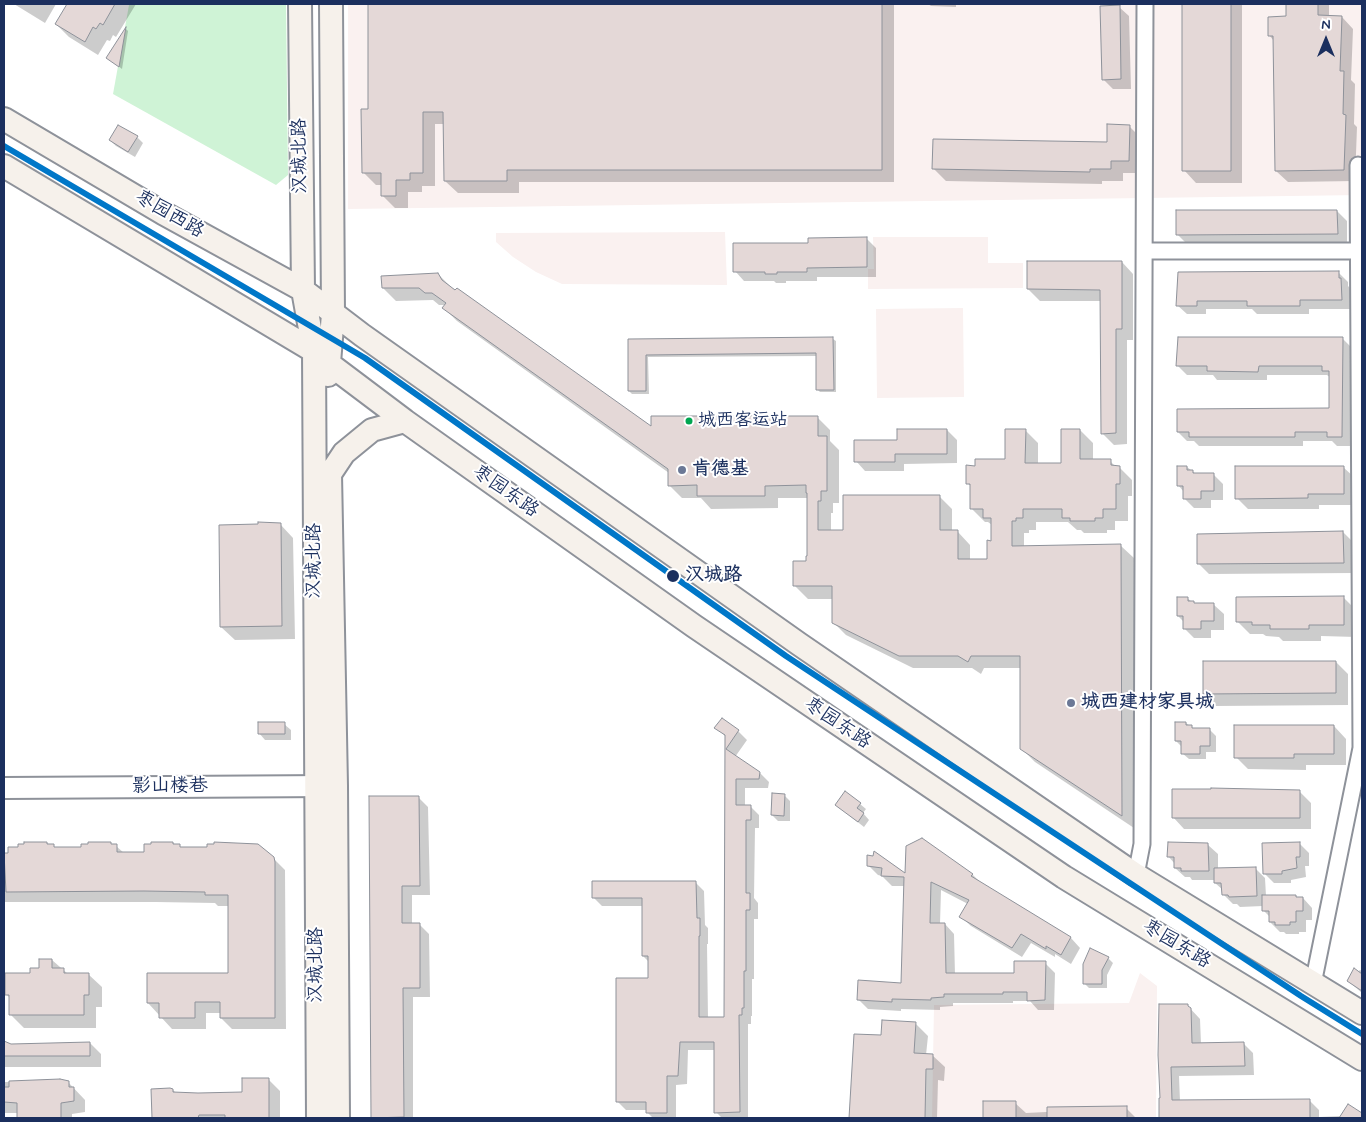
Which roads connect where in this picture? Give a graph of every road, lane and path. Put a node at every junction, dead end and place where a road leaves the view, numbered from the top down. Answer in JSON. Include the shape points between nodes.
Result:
{"nodes":[{"id":1,"x":300,"y":4,"type":"edge"},
{"id":2,"x":331,"y":4,"type":"edge"},
{"id":3,"x":1145,"y":4,"type":"edge"},
{"id":4,"x":4,"y":118,"type":"edge"},
{"id":5,"x":1358,"y":164,"type":"dead end"},
{"id":6,"x":4,"y":166,"type":"edge"},
{"id":7,"x":1361,"y":250,"type":"edge"},
{"id":8,"x":1145,"y":251,"type":"junction"},
{"id":9,"x":303,"y":290,"type":"junction"},
{"id":10,"x":333,"y":314,"type":"junction"},
{"id":11,"x":321,"y":357,"type":"junction"},
{"id":12,"x":405,"y":420,"type":"junction"},
{"id":13,"x":330,"y":474,"type":"junction"},
{"id":14,"x":326,"y":786,"type":"junction"},
{"id":15,"x":4,"y":788,"type":"edge"},
{"id":16,"x":1136,"y":875,"type":"junction"},
{"id":17,"x":1314,"y":984,"type":"junction"},
{"id":18,"x":1362,"y":1013,"type":"edge"},
{"id":19,"x":1362,"y":1059,"type":"edge"},
{"id":20,"x":318,"y":1118,"type":"edge"},
{"id":21,"x":338,"y":1118,"type":"edge"}],
"edges":[{"from":1,"to":9,"type":"main road","name":"汉城北路"},
{"from":2,"to":10,"type":"main road","name":"汉城北路"},
{"from":3,"to":8,"type":"street"},
{"from":4,"to":9,"type":"main road","name":"枣园西路","via":[[163,213]]},
{"from":5,"to":7,"type":"street"},
{"from":6,"to":11,"type":"main road"},
{"from":7,"to":8,"type":"street"},
{"from":7,"to":17,"type":"street","via":[[1361,748]]},
{"from":8,"to":16,"type":"street","via":[[1142,844]]},
{"from":9,"to":10,"type":"main road","name":"枣园西路"},
{"from":9,"to":11,"type":"main road","name":"汉城北路"},
{"from":10,"to":11,"type":"main road","name":"汉城北路"},
{"from":10,"to":16,"type":"main road","name":"枣园东路","via":[[799,644]]},
{"from":11,"to":12,"type":"main road","name":"枣园东路"},
{"from":11,"to":13,"type":"main road","name":"汉城北路"},
{"from":11,"to":14,"type":"main road","name":"汉城北路"},
{"from":12,"to":13,"type":"main road","via":[[372,430],[344,452]]},
{"from":12,"to":19,"type":"main road","name":"枣园东路","via":[[694,626],[1064,877]]},
{"from":13,"to":14,"type":"main road","name":"汉城北路"},
{"from":14,"to":15,"type":"street","name":"影山楼巷"},
{"from":14,"to":20,"type":"main road","name":"汉城北路"},
{"from":14,"to":21,"type":"main road","name":"汉城北路"},
{"from":16,"to":17,"type":"main road","name":"枣园东路"},
{"from":17,"to":18,"type":"main road","name":"枣园东路"}]}
